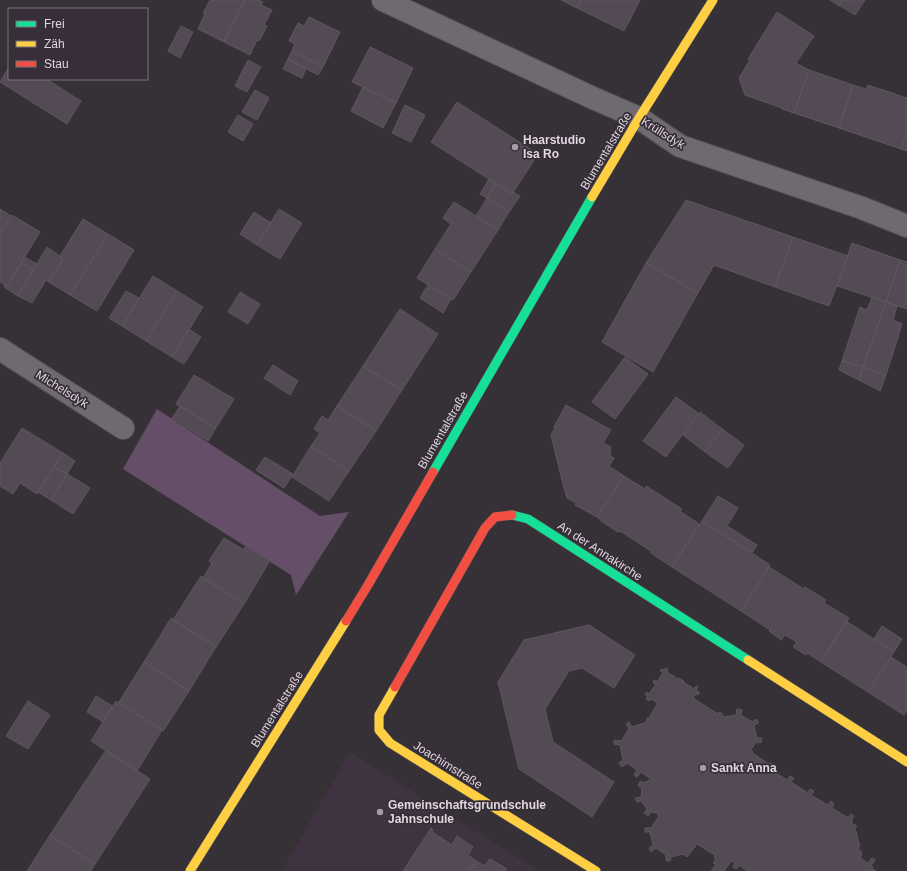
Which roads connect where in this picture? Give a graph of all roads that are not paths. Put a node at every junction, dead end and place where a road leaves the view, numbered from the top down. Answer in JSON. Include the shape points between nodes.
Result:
{"nodes":[{"id":1,"x":383,"y":0,"type":"edge"},
{"id":2,"x":712,"y":0,"type":"edge"},
{"id":3,"x":639,"y":118,"type":"junction"},
{"id":4,"x":907,"y":226,"type":"edge"},
{"id":5,"x":0,"y":349,"type":"edge"},
{"id":6,"x":123,"y":428,"type":"dead end"},
{"id":7,"x":390,"y":743,"type":"joint"},
{"id":8,"x":907,"y":762,"type":"edge"},
{"id":9,"x":190,"y":871,"type":"edge"},
{"id":10,"x":596,"y":871,"type":"edge"}],
"edges":[{"from":1,"to":3,"type":"street","name":"Krüllsdyk"},
{"from":2,"to":3,"type":"main road","name":"Blumentalstraße"},
{"from":3,"to":4,"type":"street","name":"Krüllsdyk","via":[[680,146],[862,208]]},
{"from":3,"to":9,"type":"main road","name":"Blumentalstraße","via":[[368,585]]},
{"from":5,"to":6,"type":"street","name":"Michelsdyk"},
{"from":7,"to":8,"type":"main road","name":"An der Annakirche","via":[[379,730],[379,715],[485,528],[495,517],[512,515],[528,519]]},
{"from":7,"to":10,"type":"main road","name":"Joachimstraße"}]}
